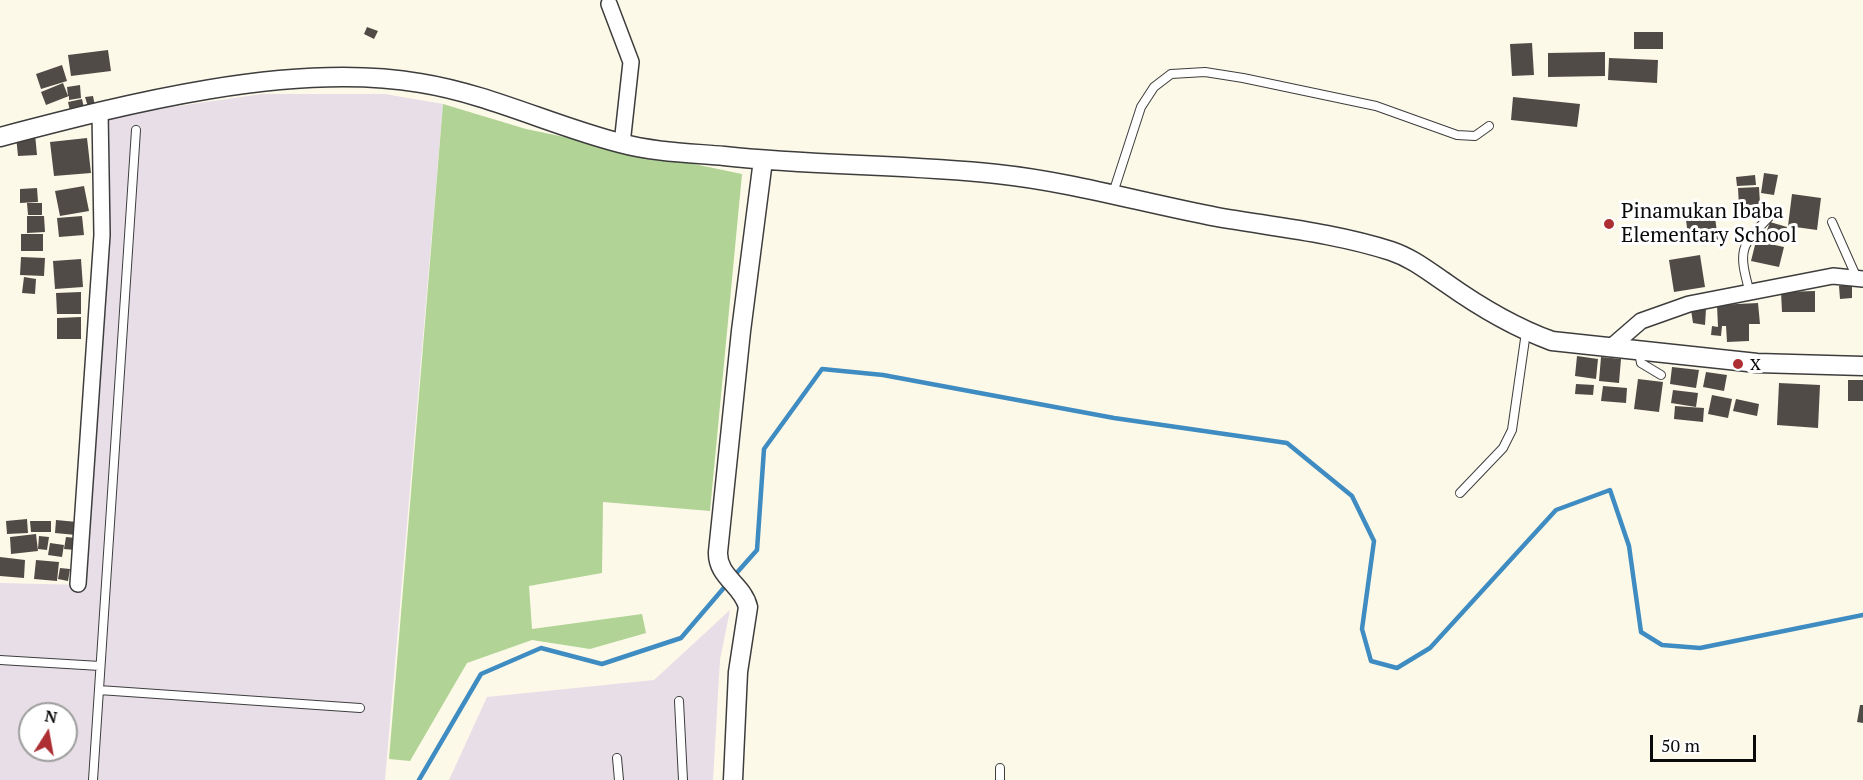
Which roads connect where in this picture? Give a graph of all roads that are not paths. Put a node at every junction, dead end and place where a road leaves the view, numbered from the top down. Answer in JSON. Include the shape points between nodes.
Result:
{"nodes":[{"id":1,"x":609,"y":4,"type":"dead end"},
{"id":2,"x":100,"y":111,"type":"junction"},
{"id":3,"x":1490,"y":126,"type":"dead end"},
{"id":4,"x":136,"y":130,"type":"dead end"},
{"id":5,"x":0,"y":137,"type":"edge"},
{"id":6,"x":622,"y":144,"type":"junction"},
{"id":7,"x":763,"y":160,"type":"junction"},
{"id":8,"x":1113,"y":193,"type":"junction"},
{"id":9,"x":1773,"y":213,"type":"dead end"},
{"id":10,"x":1832,"y":222,"type":"dead end"},
{"id":11,"x":1859,"y":278,"type":"edge"},
{"id":12,"x":1750,"y":293,"type":"junction"},
{"id":13,"x":1526,"y":332,"type":"junction"},
{"id":14,"x":1611,"y":347,"type":"junction"},
{"id":15,"x":1639,"y":350,"type":"junction"},
{"id":16,"x":1863,"y":366,"type":"edge"},
{"id":17,"x":1661,"y":375,"type":"dead end"},
{"id":18,"x":1460,"y":493,"type":"dead end"},
{"id":19,"x":78,"y":584,"type":"dead end"},
{"id":20,"x":0,"y":660,"type":"edge"},
{"id":21,"x":100,"y":666,"type":"junction"},
{"id":22,"x":99,"y":690,"type":"junction"},
{"id":23,"x":679,"y":701,"type":"dead end"},
{"id":24,"x":360,"y":708,"type":"dead end"},
{"id":25,"x":617,"y":758,"type":"dead end"},
{"id":26,"x":1000,"y":768,"type":"dead end"},
{"id":27,"x":93,"y":780,"type":"edge"},
{"id":28,"x":619,"y":780,"type":"edge"},
{"id":29,"x":683,"y":780,"type":"edge"},
{"id":30,"x":733,"y":780,"type":"edge"},
{"id":31,"x":1000,"y":780,"type":"edge"}],
"edges":[{"from":1,"to":6,"type":"street","via":[[631,62]]},
{"from":2,"to":5,"type":"street"},
{"from":2,"to":6,"type":"street","via":[[274,81],[368,77],[454,89]]},
{"from":2,"to":19,"type":"street","via":[[102,235]]},
{"from":3,"to":8,"type":"lane","via":[[1475,136],[1457,135],[1376,106],[1205,72],[1171,74],[1154,87],[1141,107]]},
{"from":4,"to":21,"type":"lane"},
{"from":6,"to":7,"type":"street"},
{"from":7,"to":8,"type":"street","via":[[996,174]]},
{"from":7,"to":30,"type":"street","via":[[718,552],[719,565],[747,599],[748,610],[738,672]]},
{"from":8,"to":13,"type":"street","via":[[1182,210],[1366,243],[1396,253],[1420,264]]},
{"from":9,"to":12,"type":"lane","via":[[1742,249]]},
{"from":10,"to":11,"type":"lane"},
{"from":11,"to":12,"type":"street","via":[[1833,276]]},
{"from":12,"to":14,"type":"street","via":[[1689,304],[1641,321]]},
{"from":13,"to":14,"type":"street","via":[[1552,341]]},
{"from":13,"to":18,"type":"lane","via":[[1512,430],[1503,448]]},
{"from":14,"to":15,"type":"street"},
{"from":15,"to":16,"type":"street","via":[[1757,363]]},
{"from":15,"to":17,"type":"lane","via":[[1641,363]]},
{"from":20,"to":21,"type":"lane"},
{"from":21,"to":22,"type":"lane"},
{"from":22,"to":24,"type":"lane"},
{"from":22,"to":27,"type":"lane"},
{"from":23,"to":29,"type":"lane"},
{"from":25,"to":28,"type":"lane"},
{"from":26,"to":31,"type":"lane"}]}
